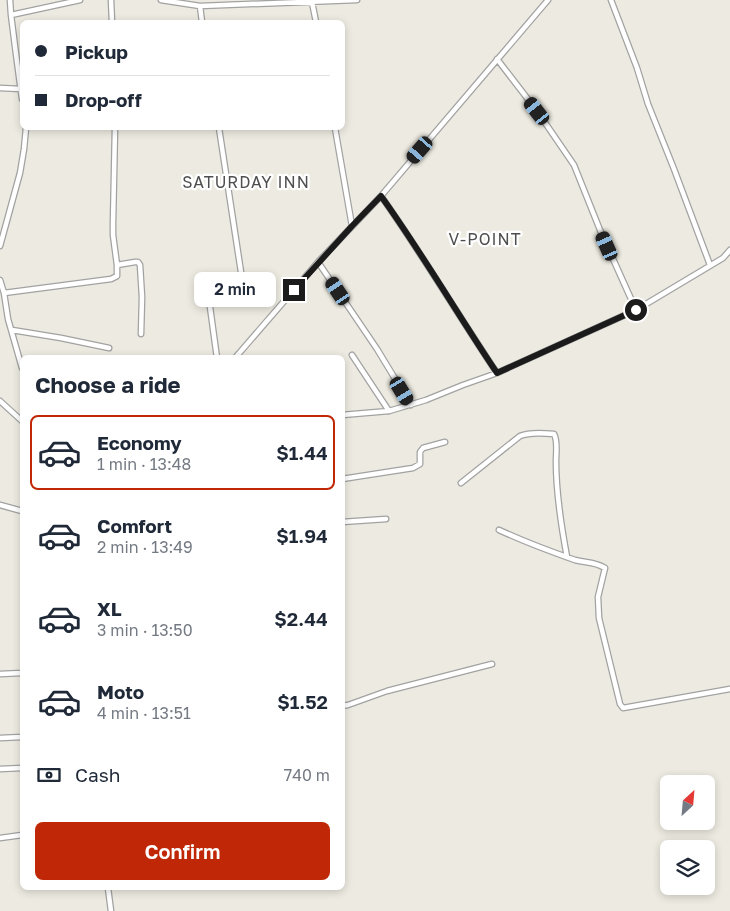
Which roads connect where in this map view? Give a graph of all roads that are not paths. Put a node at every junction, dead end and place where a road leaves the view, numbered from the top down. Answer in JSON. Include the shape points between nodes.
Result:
{"nodes":[{"id":1,"x":10,"y":0,"type":"edge"},
{"id":2,"x":80,"y":0,"type":"edge"},
{"id":3,"x":111,"y":0,"type":"edge"},
{"id":4,"x":161,"y":0,"type":"edge"},
{"id":5,"x":357,"y":0,"type":"edge"},
{"id":6,"x":548,"y":0,"type":"edge"},
{"id":7,"x":611,"y":0,"type":"edge"},
{"id":8,"x":288,"y":2,"type":"edge"},
{"id":9,"x":312,"y":2,"type":"junction"},
{"id":10,"x":200,"y":6,"type":"junction"},
{"id":11,"x":11,"y":14,"type":"junction"},
{"id":12,"x":112,"y":20,"type":"edge"},
{"id":13,"x":202,"y":20,"type":"edge"},
{"id":14,"x":316,"y":20,"type":"edge"},
{"id":15,"x":497,"y":59,"type":"junction"},
{"id":16,"x":20,"y":82,"type":"edge"},
{"id":17,"x":0,"y":88,"type":"edge"},
{"id":18,"x":20,"y":89,"type":"edge"},
{"id":19,"x":26,"y":130,"type":"edge"},
{"id":20,"x":115,"y":130,"type":"edge"},
{"id":21,"x":220,"y":130,"type":"edge"},
{"id":22,"x":335,"y":130,"type":"edge"},
{"id":23,"x":381,"y":196,"type":"junction"},
{"id":24,"x":352,"y":226,"type":"junction"},
{"id":25,"x":0,"y":246,"type":"edge"},
{"id":26,"x":730,"y":250,"type":"edge"},
{"id":27,"x":318,"y":262,"type":"junction"},
{"id":28,"x":117,"y":265,"type":"junction"},
{"id":29,"x":710,"y":265,"type":"junction"},
{"id":30,"x":241,"y":272,"type":"dead end"},
{"id":31,"x":0,"y":280,"type":"edge"},
{"id":32,"x":4,"y":292,"type":"junction"},
{"id":33,"x":210,"y":307,"type":"dead end"},
{"id":34,"x":636,"y":310,"type":"junction"},
{"id":35,"x":12,"y":330,"type":"junction"},
{"id":36,"x":141,"y":334,"type":"dead end"},
{"id":37,"x":108,"y":348,"type":"dead end"},
{"id":38,"x":217,"y":355,"type":"edge"},
{"id":39,"x":238,"y":355,"type":"edge"},
{"id":40,"x":352,"y":355,"type":"dead end"},
{"id":41,"x":20,"y":360,"type":"edge"},
{"id":42,"x":497,"y":373,"type":"junction"},
{"id":43,"x":0,"y":402,"type":"edge"},
{"id":44,"x":411,"y":405,"type":"junction"},
{"id":45,"x":389,"y":411,"type":"junction"},
{"id":46,"x":345,"y":416,"type":"edge"},
{"id":47,"x":20,"y":419,"type":"edge"},
{"id":48,"x":445,"y":442,"type":"dead end"},
{"id":49,"x":345,"y":479,"type":"edge"},
{"id":50,"x":461,"y":483,"type":"dead end"},
{"id":51,"x":0,"y":505,"type":"edge"},
{"id":52,"x":20,"y":511,"type":"edge"},
{"id":53,"x":386,"y":519,"type":"dead end"},
{"id":54,"x":345,"y":522,"type":"edge"},
{"id":55,"x":499,"y":530,"type":"dead end"},
{"id":56,"x":567,"y":557,"type":"junction"},
{"id":57,"x":492,"y":664,"type":"dead end"},
{"id":58,"x":20,"y":673,"type":"edge"},
{"id":59,"x":0,"y":674,"type":"edge"},
{"id":60,"x":730,"y":689,"type":"edge"},
{"id":61,"x":345,"y":706,"type":"edge"},
{"id":62,"x":20,"y":737,"type":"edge"},
{"id":63,"x":0,"y":738,"type":"edge"},
{"id":64,"x":20,"y":768,"type":"edge"},
{"id":65,"x":0,"y":769,"type":"edge"},
{"id":66,"x":20,"y":835,"type":"edge"},
{"id":67,"x":0,"y":838,"type":"edge"},
{"id":68,"x":108,"y":890,"type":"edge"},
{"id":69,"x":111,"y":911,"type":"edge"}],
"edges":[{"from":1,"to":11,"type":"street"},
{"from":2,"to":11,"type":"street"},
{"from":3,"to":12,"type":"street"},
{"from":4,"to":10,"type":"street"},
{"from":5,"to":9,"type":"street"},
{"from":6,"to":15,"type":"street"},
{"from":7,"to":29,"type":"street"},
{"from":8,"to":9,"type":"street"},
{"from":8,"to":10,"type":"street"},
{"from":9,"to":14,"type":"street"},
{"from":10,"to":13,"type":"street"},
{"from":11,"to":16,"type":"street"},
{"from":15,"to":23,"type":"street"},
{"from":15,"to":34,"type":"street","via":[[574,164]]},
{"from":17,"to":18,"type":"street"},
{"from":19,"to":25,"type":"street","via":[[23,160]]},
{"from":20,"to":28,"type":"street","via":[[113,235]]},
{"from":21,"to":30,"type":"street"},
{"from":22,"to":24,"type":"street"},
{"from":23,"to":24,"type":"street"},
{"from":23,"to":42,"type":"street"},
{"from":24,"to":27,"type":"street"},
{"from":26,"to":29,"type":"street"},
{"from":27,"to":39,"type":"street"},
{"from":27,"to":44,"type":"street"},
{"from":28,"to":32,"type":"street","via":[[117,276],[111,279]]},
{"from":28,"to":36,"type":"street","via":[[134,262],[140,265]]},
{"from":29,"to":34,"type":"street"},
{"from":31,"to":32,"type":"street"},
{"from":32,"to":35,"type":"street"},
{"from":33,"to":38,"type":"street"},
{"from":34,"to":42,"type":"street"},
{"from":35,"to":37,"type":"street"},
{"from":35,"to":41,"type":"street"},
{"from":40,"to":45,"type":"street"},
{"from":42,"to":44,"type":"street"},
{"from":43,"to":47,"type":"street"},
{"from":44,"to":45,"type":"street"},
{"from":45,"to":46,"type":"street"},
{"from":48,"to":49,"type":"street","via":[[423,448],[420,464],[413,468]]},
{"from":50,"to":56,"type":"street","via":[[520,436],[554,434],[559,514]]},
{"from":51,"to":52,"type":"street"},
{"from":53,"to":54,"type":"street"},
{"from":55,"to":56,"type":"street"},
{"from":56,"to":60,"type":"street","via":[[597,563],[604,568],[598,597],[600,618],[623,708]]},
{"from":57,"to":61,"type":"street","via":[[394,689]]},
{"from":58,"to":59,"type":"street"},
{"from":62,"to":63,"type":"street"},
{"from":64,"to":65,"type":"street"},
{"from":66,"to":67,"type":"street"},
{"from":68,"to":69,"type":"street"}]}
